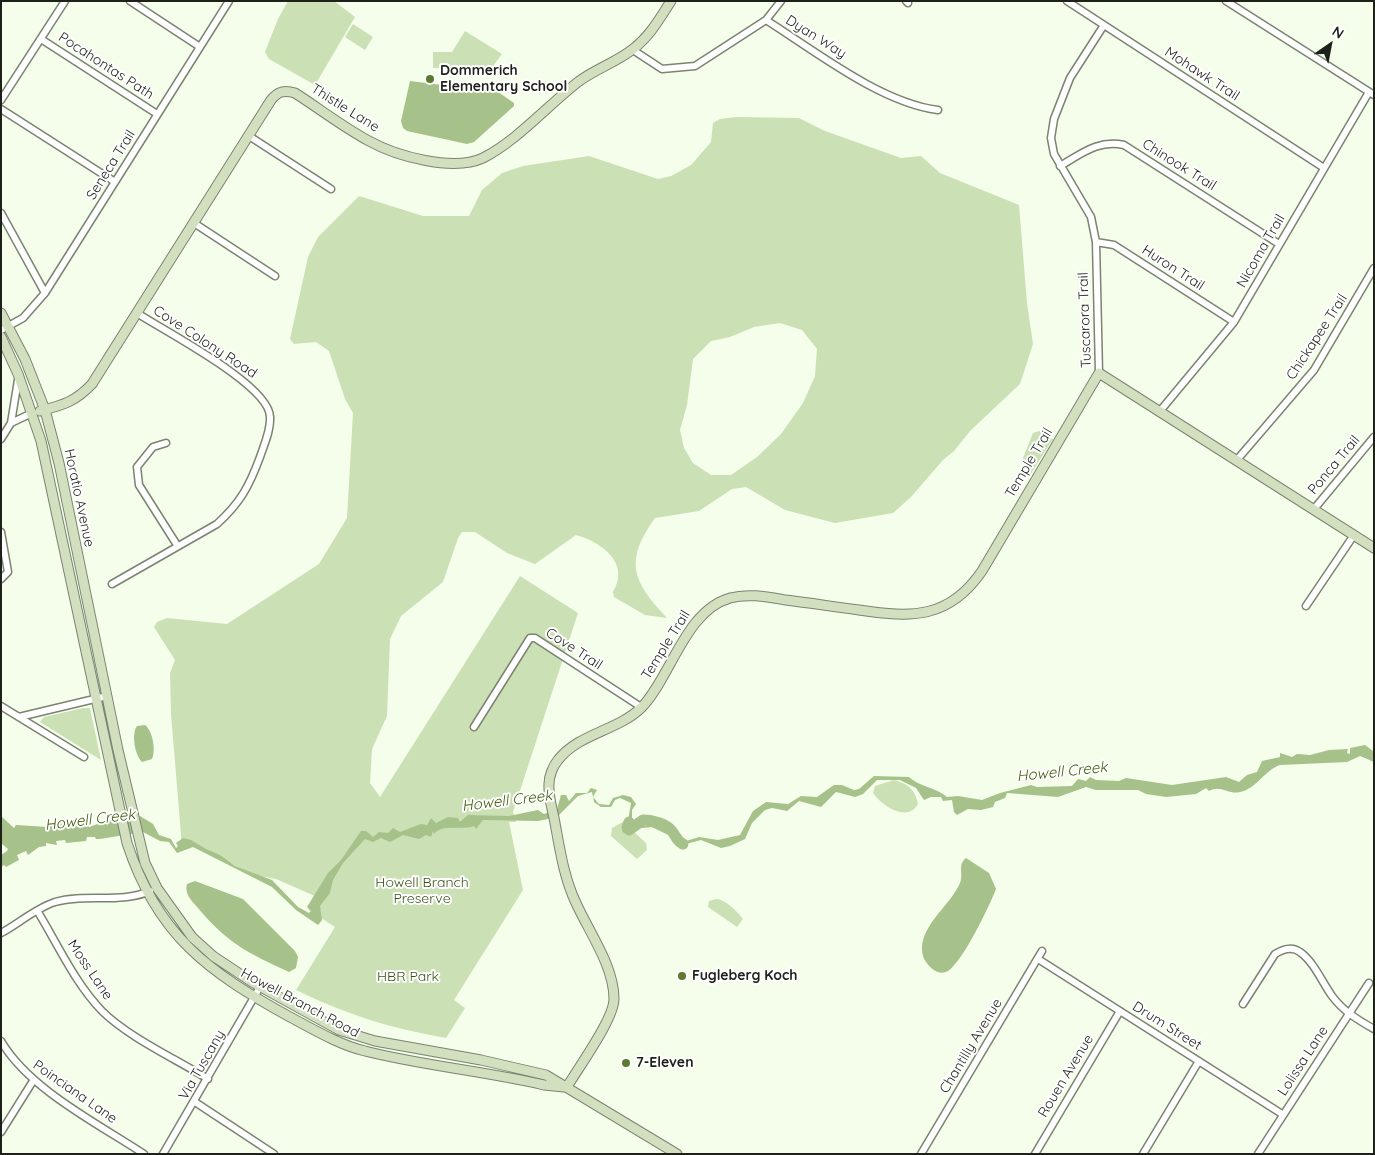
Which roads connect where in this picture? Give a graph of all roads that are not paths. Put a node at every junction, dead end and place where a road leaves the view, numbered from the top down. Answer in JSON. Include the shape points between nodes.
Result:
{"nodes":[{"id":1,"x":65,"y":1,"type":"edge"},
{"id":2,"x":130,"y":1,"type":"edge"},
{"id":3,"x":229,"y":1,"type":"edge"},
{"id":4,"x":671,"y":1,"type":"edge"},
{"id":5,"x":781,"y":1,"type":"edge"},
{"id":6,"x":1067,"y":1,"type":"edge"},
{"id":7,"x":1226,"y":1,"type":"edge"},
{"id":8,"x":766,"y":20,"type":"junction"},
{"id":9,"x":1104,"y":25,"type":"junction"},
{"id":10,"x":41,"y":39,"type":"junction"},
{"id":11,"x":200,"y":47,"type":"junction"},
{"id":12,"x":633,"y":50,"type":"junction"},
{"id":13,"x":1372,"y":94,"type":"edge"},
{"id":14,"x":1,"y":100,"type":"edge"},
{"id":15,"x":1,"y":109,"type":"edge"},
{"id":16,"x":938,"y":110,"type":"dead end"},
{"id":17,"x":157,"y":114,"type":"junction"},
{"id":18,"x":248,"y":136,"type":"junction"},
{"id":19,"x":1060,"y":166,"type":"junction"},
{"id":20,"x":1324,"y":168,"type":"junction"},
{"id":21,"x":115,"y":182,"type":"junction"},
{"id":22,"x":331,"y":188,"type":"dead end"},
{"id":23,"x":1,"y":213,"type":"edge"},
{"id":24,"x":194,"y":223,"type":"junction"},
{"id":25,"x":1096,"y":242,"type":"junction"},
{"id":26,"x":1279,"y":244,"type":"junction"},
{"id":27,"x":1374,"y":268,"type":"edge"},
{"id":28,"x":274,"y":276,"type":"dead end"},
{"id":29,"x":45,"y":293,"type":"junction"},
{"id":30,"x":1,"y":313,"type":"edge"},
{"id":31,"x":137,"y":313,"type":"junction"},
{"id":32,"x":1234,"y":322,"type":"junction"},
{"id":33,"x":5,"y":328,"type":"edge"},
{"id":34,"x":1,"y":337,"type":"edge"},
{"id":35,"x":1099,"y":373,"type":"junction"},
{"id":36,"x":18,"y":374,"type":"junction"},
{"id":37,"x":44,"y":410,"type":"junction"},
{"id":38,"x":1160,"y":412,"type":"junction"},
{"id":39,"x":32,"y":413,"type":"junction"},
{"id":40,"x":11,"y":423,"type":"junction"},
{"id":41,"x":1,"y":439,"type":"edge"},
{"id":42,"x":1373,"y":440,"type":"edge"},
{"id":43,"x":166,"y":444,"type":"dead end"},
{"id":44,"x":1236,"y":461,"type":"junction"},
{"id":45,"x":1314,"y":509,"type":"junction"},
{"id":46,"x":1,"y":532,"type":"edge"},
{"id":47,"x":1354,"y":535,"type":"junction"},
{"id":48,"x":177,"y":545,"type":"junction"},
{"id":49,"x":1374,"y":548,"type":"edge"},
{"id":50,"x":3,"y":551,"type":"edge"},
{"id":51,"x":77,"y":554,"type":"junction"},
{"id":52,"x":65,"y":556,"type":"junction"},
{"id":53,"x":1,"y":579,"type":"edge"},
{"id":54,"x":112,"y":584,"type":"dead end"},
{"id":55,"x":1306,"y":606,"type":"dead end"},
{"id":56,"x":107,"y":696,"type":"junction"},
{"id":57,"x":94,"y":699,"type":"junction"},
{"id":58,"x":1,"y":706,"type":"edge"},
{"id":59,"x":641,"y":707,"type":"junction"},
{"id":60,"x":20,"y":717,"type":"junction"},
{"id":61,"x":474,"y":727,"type":"dead end"},
{"id":62,"x":84,"y":756,"type":"dead end"},
{"id":63,"x":157,"y":888,"type":"junction"},
{"id":64,"x":146,"y":893,"type":"junction"},
{"id":65,"x":38,"y":912,"type":"junction"},
{"id":66,"x":1,"y":933,"type":"edge"},
{"id":67,"x":1042,"y":951,"type":"dead end"},
{"id":68,"x":1038,"y":959,"type":"junction"},
{"id":69,"x":1369,"y":983,"type":"dead end"},
{"id":70,"x":260,"y":987,"type":"junction"},
{"id":71,"x":254,"y":997,"type":"junction"},
{"id":72,"x":1243,"y":1004,"type":"dead end"},
{"id":73,"x":1120,"y":1011,"type":"junction"},
{"id":74,"x":1349,"y":1014,"type":"junction"},
{"id":75,"x":1374,"y":1029,"type":"edge"},
{"id":76,"x":1,"y":1041,"type":"edge"},
{"id":77,"x":1199,"y":1061,"type":"junction"},
{"id":78,"x":208,"y":1079,"type":"junction"},
{"id":79,"x":33,"y":1081,"type":"junction"},
{"id":80,"x":567,"y":1087,"type":"junction"},
{"id":81,"x":195,"y":1102,"type":"junction"},
{"id":82,"x":1282,"y":1114,"type":"junction"},
{"id":83,"x":1,"y":1132,"type":"edge"},
{"id":84,"x":144,"y":1154,"type":"edge"},
{"id":85,"x":163,"y":1154,"type":"edge"},
{"id":86,"x":274,"y":1154,"type":"edge"},
{"id":87,"x":677,"y":1154,"type":"edge"},
{"id":88,"x":921,"y":1154,"type":"edge"},
{"id":89,"x":1035,"y":1154,"type":"edge"},
{"id":90,"x":1144,"y":1154,"type":"edge"},
{"id":91,"x":1258,"y":1154,"type":"edge"}],
"edges":[{"from":1,"to":10,"type":"street"},
{"from":2,"to":11,"type":"street"},
{"from":3,"to":11,"type":"street","name":"Seneca Trail"},
{"from":4,"to":12,"type":"street","name":"Thistle Lane","via":[[651,31]]},
{"from":5,"to":8,"type":"street"},
{"from":6,"to":9,"type":"street","name":"Mohawk Trail"},
{"from":7,"to":13,"type":"street"},
{"from":8,"to":12,"type":"street","name":"Dyan Way","via":[[695,66],[662,69]]},
{"from":8,"to":16,"type":"street","name":"Dyan Way","via":[[874,88],[923,109]]},
{"from":9,"to":19,"type":"street","name":"Tuscarora Trail","via":[[1070,78],[1054,119],[1050,138]]},
{"from":9,"to":20,"type":"street","name":"Mohawk Trail"},
{"from":10,"to":14,"type":"street"},
{"from":10,"to":17,"type":"street","name":"Pocahontas Path"},
{"from":11,"to":17,"type":"street","name":"Seneca Trail"},
{"from":12,"to":18,"type":"street","name":"Thistle Lane","via":[[585,77],[481,159],[455,164],[400,153],[370,142],[289,91],[274,95]]},
{"from":13,"to":20,"type":"street","name":"Nicoma Trail"},
{"from":15,"to":21,"type":"street"},
{"from":17,"to":21,"type":"street","name":"Seneca Trail"},
{"from":18,"to":22,"type":"street"},
{"from":18,"to":24,"type":"street","name":"Thistle Lane"},
{"from":19,"to":25,"type":"street","name":"Tuscarora Trail","via":[[1091,217]]},
{"from":19,"to":26,"type":"street","name":"Chinook Trail","via":[[1097,146],[1110,142],[1124,145]]},
{"from":20,"to":26,"type":"street","name":"Nicoma Trail"},
{"from":21,"to":29,"type":"street","name":"Seneca Trail"},
{"from":23,"to":29,"type":"street"},
{"from":24,"to":28,"type":"street"},
{"from":24,"to":31,"type":"street","name":"Thistle Lane"},
{"from":25,"to":32,"type":"street","name":"Huron Trail","via":[[1114,245]]},
{"from":25,"to":35,"type":"street","name":"Tuscarora Trail"},
{"from":26,"to":32,"type":"street","name":"Nicoma Trail"},
{"from":27,"to":44,"type":"street","name":"Chickapee Trail","via":[[1314,370]]},
{"from":29,"to":33,"type":"street","name":"Seneca Trail","via":[[30,311]]},
{"from":30,"to":33,"type":"street","name":"Horatio Avenue"},
{"from":31,"to":37,"type":"street","name":"Thistle Lane","via":[[92,384],[79,398]]},
{"from":31,"to":48,"type":"street","name":"Cove Colony Road","via":[[245,380],[262,396],[271,415],[267,438],[244,496],[217,524]]},
{"from":32,"to":38,"type":"street","name":"Nicoma Trail"},
{"from":33,"to":37,"type":"street","name":"Horatio Avenue","via":[[25,359]]},
{"from":34,"to":36,"type":"street","name":"Horatio Avenue"},
{"from":35,"to":38,"type":"street","name":"Tuscarora Trail"},
{"from":35,"to":59,"type":"street","name":"Temple Trail","via":[[982,571],[960,596],[936,610],[907,616],[761,596],[724,600],[698,619]]},
{"from":36,"to":39,"type":"street","name":"Horatio Avenue"},
{"from":36,"to":40,"type":"street"},
{"from":37,"to":39,"type":"street","name":"Thistle Lane"},
{"from":37,"to":51,"type":"street","name":"Horatio Avenue","via":[[59,463]]},
{"from":38,"to":44,"type":"street","name":"Tuscarora Trail"},
{"from":39,"to":40,"type":"street","name":"Thistle Lane"},
{"from":39,"to":52,"type":"street","name":"Horatio Avenue"},
{"from":40,"to":41,"type":"street"},
{"from":42,"to":45,"type":"street","name":"Ponca Trail"},
{"from":43,"to":48,"type":"street","via":[[153,448],[137,467],[139,485]]},
{"from":44,"to":45,"type":"street","name":"Tuscarora Trail"},
{"from":45,"to":47,"type":"street","name":"Tuscarora Trail"},
{"from":46,"to":50,"type":"street"},
{"from":47,"to":49,"type":"street","name":"Tuscarora Trail"},
{"from":47,"to":55,"type":"street"},
{"from":48,"to":54,"type":"street","name":"Cove Colony Road"},
{"from":50,"to":53,"type":"street","via":[[8,572]]},
{"from":51,"to":52,"type":"street"},
{"from":51,"to":56,"type":"street","name":"Horatio Avenue"},
{"from":52,"to":57,"type":"street","name":"Horatio Avenue"},
{"from":56,"to":57,"type":"street"},
{"from":56,"to":63,"type":"street","name":"Howell Branch Road","via":[[138,839]]},
{"from":57,"to":60,"type":"street"},
{"from":57,"to":64,"type":"street","name":"Howell Branch Road","via":[[127,843]]},
{"from":58,"to":60,"type":"street"},
{"from":59,"to":61,"type":"street","name":"Cove Trail","via":[[536,638],[530,638]]},
{"from":59,"to":80,"type":"street","name":"Temple Trail","via":[[559,758],[549,780],[568,882],[605,965],[614,1000],[610,1017]]},
{"from":60,"to":62,"type":"street"},
{"from":63,"to":64,"type":"street"},
{"from":63,"to":70,"type":"street","name":"Howell Branch Road","via":[[192,938]]},
{"from":64,"to":65,"type":"street","via":[[74,899],[54,903]]},
{"from":64,"to":71,"type":"street","name":"Howell Branch Road","via":[[183,944],[228,981]]},
{"from":65,"to":66,"type":"street"},
{"from":65,"to":78,"type":"street","name":"Moss Lane","via":[[87,994],[103,1012]]},
{"from":67,"to":68,"type":"street","name":"Chantilly Avenue"},
{"from":68,"to":73,"type":"street","name":"Drum Street"},
{"from":68,"to":88,"type":"street","name":"Chantilly Avenue"},
{"from":69,"to":74,"type":"street","name":"Lolissa Lane"},
{"from":70,"to":71,"type":"street","name":"Via Tuscany"},
{"from":70,"to":80,"type":"street","name":"Howell Branch Road","via":[[339,1030],[374,1041],[520,1068],[546,1075]]},
{"from":71,"to":78,"type":"street","name":"Via Tuscany"},
{"from":71,"to":80,"type":"street","name":"Howell Branch Road","via":[[334,1040],[364,1051]]},
{"from":72,"to":74,"type":"street","via":[[1275,954],[1282,949],[1292,949],[1300,951]]},
{"from":73,"to":77,"type":"street","name":"Drum Street"},
{"from":73,"to":89,"type":"street","name":"Rouen Avenue"},
{"from":74,"to":75,"type":"street"},
{"from":74,"to":82,"type":"street","name":"Lolissa Lane"},
{"from":76,"to":79,"type":"street","name":"Poinciana Lane"},
{"from":77,"to":82,"type":"street","name":"Drum Street"},
{"from":77,"to":90,"type":"street"},
{"from":78,"to":81,"type":"street","name":"Via Tuscany"},
{"from":79,"to":83,"type":"street"},
{"from":79,"to":84,"type":"street","name":"Poinciana Lane"},
{"from":80,"to":87,"type":"street","name":"Howell Branch Road"},
{"from":81,"to":85,"type":"street","name":"Via Tuscany"},
{"from":81,"to":86,"type":"street"},
{"from":82,"to":91,"type":"street","name":"Lolissa Lane"}]}
